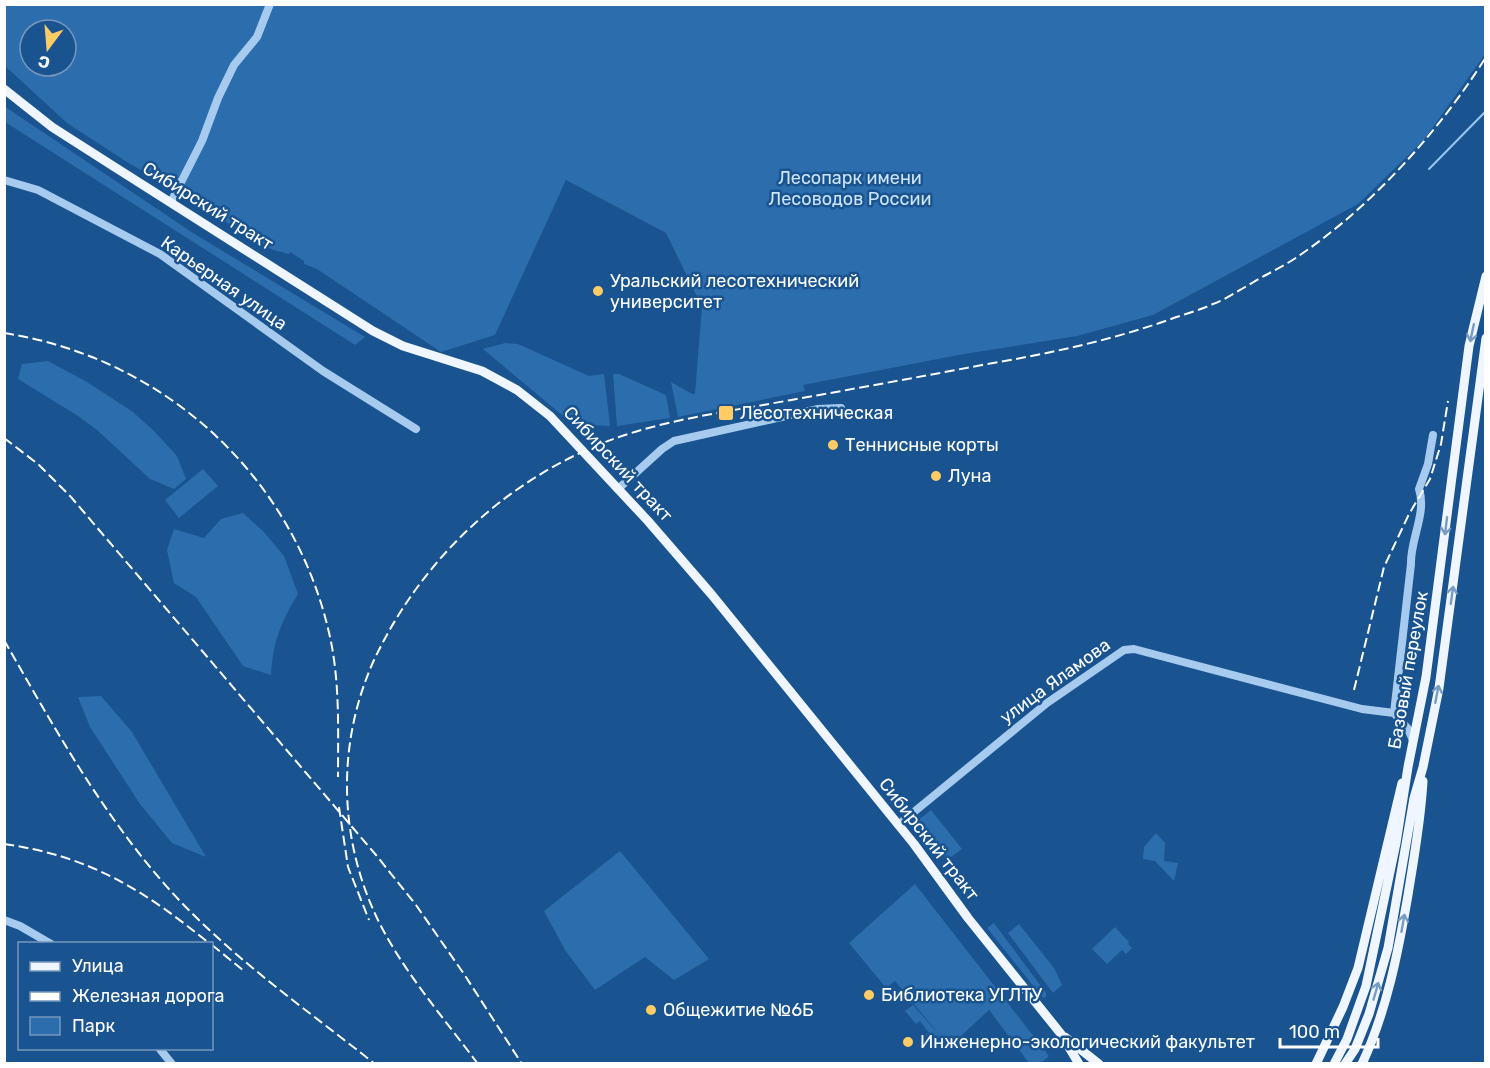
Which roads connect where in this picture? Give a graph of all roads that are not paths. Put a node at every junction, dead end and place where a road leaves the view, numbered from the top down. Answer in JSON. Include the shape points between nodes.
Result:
{"nodes":[{"id":1,"x":270,"y":4,"type":"edge"},
{"id":2,"x":4,"y":90,"type":"edge"},
{"id":3,"x":4,"y":180,"type":"edge"},
{"id":4,"x":171,"y":202,"type":"junction"},
{"id":5,"x":1485,"y":276,"type":"edge"},
{"id":6,"x":1485,"y":338,"type":"edge"},
{"id":7,"x":841,"y":408,"type":"dead end"},
{"id":8,"x":416,"y":429,"type":"dead end"},
{"id":9,"x":1433,"y":435,"type":"dead end"},
{"id":10,"x":618,"y":489,"type":"junction"},
{"id":11,"x":1430,"y":651,"type":"junction"},
{"id":12,"x":1444,"y":653,"type":"junction"},
{"id":13,"x":1394,"y":713,"type":"junction"},
{"id":14,"x":1413,"y":740,"type":"junction"},
{"id":15,"x":1408,"y":767,"type":"junction"},
{"id":16,"x":1423,"y":767,"type":"junction"},
{"id":17,"x":898,"y":825,"type":"junction"},
{"id":18,"x":4,"y":920,"type":"edge"},
{"id":19,"x":48,"y":942,"type":"edge"},
{"id":20,"x":1061,"y":1034,"type":"junction"},
{"id":21,"x":161,"y":1050,"type":"edge"},
{"id":22,"x":172,"y":1064,"type":"edge"},
{"id":23,"x":1079,"y":1064,"type":"edge"},
{"id":24,"x":1100,"y":1064,"type":"edge"},
{"id":25,"x":1316,"y":1064,"type":"edge"},
{"id":26,"x":1334,"y":1064,"type":"edge"},
{"id":27,"x":1345,"y":1064,"type":"edge"},
{"id":28,"x":1362,"y":1064,"type":"edge"}],
"edges":[{"from":1,"to":4,"type":"street","via":[[257,38],[234,65]]},
{"from":2,"to":4,"type":"main road","name":"Сибирский тракт","via":[[52,127]]},
{"from":3,"to":8,"type":"street","name":"Карьерная улица","via":[[38,190],[160,254],[323,371]]},
{"from":4,"to":10,"type":"main road","name":"Сибирский тракт","via":[[388,338],[482,371],[517,390],[550,416]]},
{"from":5,"to":11,"type":"main road","name":"Базовый переулок","one_way":true,"via":[[1470,346]]},
{"from":12,"to":6,"type":"main road","name":"Базовый переулок","one_way":true},
{"from":7,"to":10,"type":"street","via":[[818,409],[674,441]]},
{"from":9,"to":13,"type":"street","via":[[1419,489],[1420,514],[1411,550]]},
{"from":10,"to":17,"type":"main road","name":"Сибирский тракт","via":[[712,595]]},
{"from":11,"to":12,"type":"main road"},
{"from":11,"to":14,"type":"main road","name":"Базовый переулок"},
{"from":16,"to":12,"type":"main road","name":"Базовый переулок","one_way":true},
{"from":13,"to":14,"type":"street"},
{"from":13,"to":17,"type":"street","name":"улица Яламова","via":[[1362,709],[1134,649],[1124,650],[1047,703]]},
{"from":14,"to":15,"type":"main road","name":"Базовый переулок"},
{"from":15,"to":25,"type":"main road","via":[[1398,794],[1358,968]]},
{"from":15,"to":26,"type":"main road","name":"Базовый переулок","via":[[1366,986]]},
{"from":27,"to":16,"type":"main road","name":"Базовый переулок","one_way":true,"via":[[1369,1014],[1388,948]]},
{"from":28,"to":16,"type":"main road","one_way":true,"via":[[1380,1022],[1398,951],[1422,799]]},
{"from":17,"to":20,"type":"main road","name":"Сибирский тракт"},
{"from":18,"to":19,"type":"street"},
{"from":20,"to":23,"type":"main road","name":"Сибирский тракт"},
{"from":20,"to":24,"type":"main road","name":"Сибирский тракт"},
{"from":21,"to":22,"type":"street"}]}
